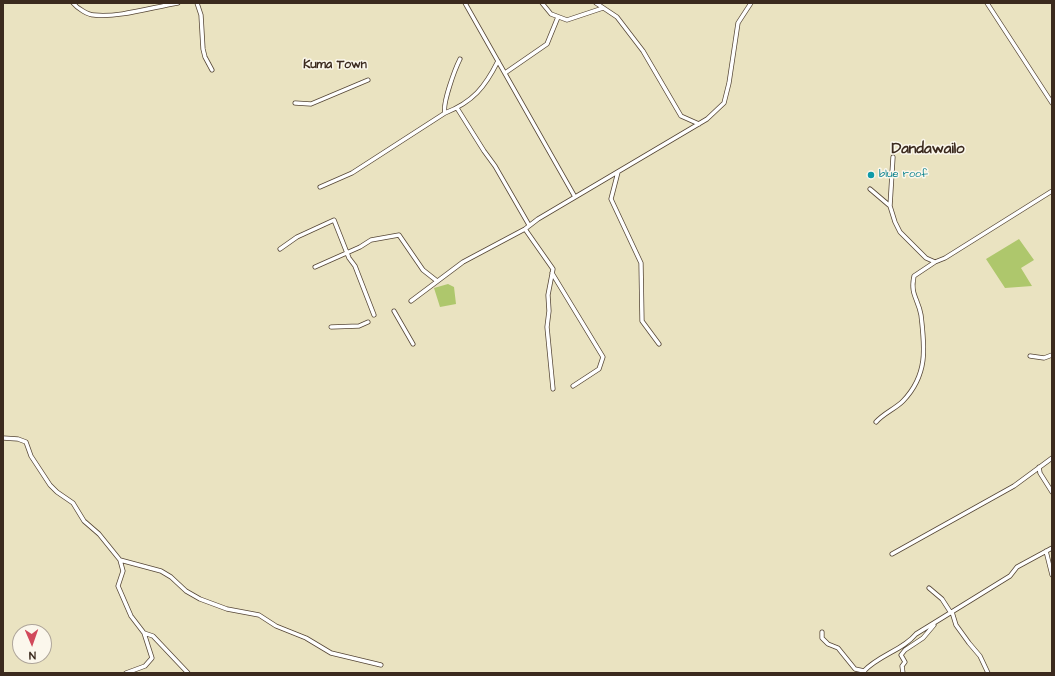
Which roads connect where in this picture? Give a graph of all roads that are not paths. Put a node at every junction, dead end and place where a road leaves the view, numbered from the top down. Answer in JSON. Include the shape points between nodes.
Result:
{"nodes":[{"id":1,"x":73,"y":3,"type":"edge"},
{"id":2,"x":178,"y":3,"type":"edge"},
{"id":3,"x":197,"y":3,"type":"edge"},
{"id":4,"x":465,"y":3,"type":"edge"},
{"id":5,"x":542,"y":3,"type":"edge"},
{"id":6,"x":596,"y":3,"type":"edge"},
{"id":7,"x":751,"y":3,"type":"edge"},
{"id":8,"x":987,"y":3,"type":"edge"},
{"id":9,"x":603,"y":8,"type":"junction"},
{"id":10,"x":558,"y":17,"type":"junction"},
{"id":11,"x":460,"y":59,"type":"dead end"},
{"id":12,"x":498,"y":61,"type":"junction"},
{"id":13,"x":212,"y":70,"type":"dead end"},
{"id":14,"x":505,"y":73,"type":"junction"},
{"id":15,"x":368,"y":80,"type":"dead end"},
{"id":16,"x":295,"y":103,"type":"dead end"},
{"id":17,"x":1052,"y":103,"type":"edge"},
{"id":18,"x":457,"y":108,"type":"junction"},
{"id":19,"x":445,"y":113,"type":"junction"},
{"id":20,"x":699,"y":124,"type":"junction"},
{"id":21,"x":893,"y":157,"type":"dead end"},
{"id":22,"x":618,"y":172,"type":"junction"},
{"id":23,"x":320,"y":187,"type":"dead end"},
{"id":24,"x":870,"y":189,"type":"dead end"},
{"id":25,"x":1052,"y":191,"type":"edge"},
{"id":26,"x":575,"y":197,"type":"junction"},
{"id":27,"x":890,"y":206,"type":"junction"},
{"id":28,"x":529,"y":225,"type":"junction"},
{"id":29,"x":525,"y":229,"type":"junction"},
{"id":30,"x":280,"y":249,"type":"dead end"},
{"id":31,"x":347,"y":254,"type":"junction"},
{"id":32,"x":935,"y":262,"type":"junction"},
{"id":33,"x":315,"y":267,"type":"dead end"},
{"id":34,"x":552,"y":273,"type":"junction"},
{"id":35,"x":437,"y":281,"type":"junction"},
{"id":36,"x":411,"y":301,"type":"dead end"},
{"id":37,"x":394,"y":311,"type":"dead end"},
{"id":38,"x":374,"y":314,"type":"dead end"},
{"id":39,"x":368,"y":322,"type":"dead end"},
{"id":40,"x":331,"y":327,"type":"dead end"},
{"id":41,"x":413,"y":344,"type":"dead end"},
{"id":42,"x":659,"y":344,"type":"dead end"},
{"id":43,"x":1052,"y":355,"type":"edge"},
{"id":44,"x":1030,"y":356,"type":"dead end"},
{"id":45,"x":573,"y":386,"type":"dead end"},
{"id":46,"x":553,"y":389,"type":"dead end"},
{"id":47,"x":876,"y":422,"type":"dead end"},
{"id":48,"x":3,"y":438,"type":"edge"},
{"id":49,"x":1052,"y":458,"type":"edge"},
{"id":50,"x":1039,"y":467,"type":"junction"},
{"id":51,"x":1052,"y":492,"type":"edge"},
{"id":52,"x":1052,"y":548,"type":"edge"},
{"id":53,"x":1046,"y":551,"type":"junction"},
{"id":54,"x":892,"y":554,"type":"dead end"},
{"id":55,"x":120,"y":560,"type":"junction"},
{"id":56,"x":1052,"y":574,"type":"edge"},
{"id":57,"x":929,"y":588,"type":"dead end"},
{"id":58,"x":952,"y":613,"type":"junction"},
{"id":59,"x":936,"y":622,"type":"junction"},
{"id":60,"x":822,"y":632,"type":"dead end"},
{"id":61,"x":144,"y":633,"type":"junction"},
{"id":62,"x":381,"y":665,"type":"dead end"},
{"id":63,"x":865,"y":672,"type":"edge"},
{"id":64,"x":126,"y":673,"type":"edge"},
{"id":65,"x":188,"y":673,"type":"edge"},
{"id":66,"x":903,"y":673,"type":"edge"},
{"id":67,"x":988,"y":673,"type":"edge"}],
"edges":[{"from":1,"to":2,"type":"street","via":[[92,15],[110,16]]},
{"from":3,"to":13,"type":"street","via":[[201,16],[203,49]]},
{"from":4,"to":12,"type":"street"},
{"from":5,"to":10,"type":"street","via":[[551,14]]},
{"from":6,"to":9,"type":"street"},
{"from":7,"to":20,"type":"street","via":[[738,23],[724,103]]},
{"from":8,"to":17,"type":"street"},
{"from":9,"to":10,"type":"street","via":[[567,20]]},
{"from":9,"to":20,"type":"street","via":[[617,17],[643,51],[681,116]]},
{"from":10,"to":14,"type":"street","via":[[547,44]]},
{"from":11,"to":19,"type":"street","via":[[445,102]]},
{"from":12,"to":14,"type":"street"},
{"from":12,"to":18,"type":"street","via":[[474,97]]},
{"from":14,"to":26,"type":"street"},
{"from":15,"to":16,"type":"street","via":[[311,104]]},
{"from":18,"to":19,"type":"street"},
{"from":18,"to":28,"type":"street"},
{"from":19,"to":23,"type":"street","via":[[352,173]]},
{"from":20,"to":22,"type":"street"},
{"from":21,"to":27,"type":"street"},
{"from":22,"to":26,"type":"street"},
{"from":22,"to":42,"type":"street","via":[[611,199],[641,263],[642,320]]},
{"from":24,"to":27,"type":"street"},
{"from":25,"to":32,"type":"street"},
{"from":26,"to":28,"type":"street"},
{"from":27,"to":32,"type":"street","via":[[900,232],[926,258]]},
{"from":28,"to":29,"type":"street"},
{"from":29,"to":34,"type":"street","via":[[553,269]]},
{"from":29,"to":35,"type":"street","via":[[463,262]]},
{"from":30,"to":31,"type":"street","via":[[297,237],[334,220]]},
{"from":31,"to":33,"type":"street"},
{"from":31,"to":35,"type":"street","via":[[371,240],[399,235],[423,270]]},
{"from":31,"to":38,"type":"street","via":[[355,266]]},
{"from":32,"to":47,"type":"street","via":[[914,276],[912,287],[920,307],[924,338],[923,364],[913,389]]},
{"from":34,"to":45,"type":"street","via":[[603,357],[598,369]]},
{"from":34,"to":46,"type":"street","via":[[547,327]]},
{"from":35,"to":36,"type":"street"},
{"from":37,"to":41,"type":"street"},
{"from":39,"to":40,"type":"street","via":[[359,326]]},
{"from":43,"to":44,"type":"street","via":[[1044,358]]},
{"from":48,"to":55,"type":"street","via":[[26,442],[31,456],[50,485],[74,503],[84,521],[99,534]]},
{"from":49,"to":50,"type":"street"},
{"from":50,"to":51,"type":"street"},
{"from":50,"to":54,"type":"street","via":[[1014,486]]},
{"from":52,"to":53,"type":"street"},
{"from":53,"to":56,"type":"street"},
{"from":53,"to":58,"type":"street","via":[[1016,567],[1010,576]]},
{"from":55,"to":61,"type":"street","via":[[123,571],[118,586],[131,616]]},
{"from":55,"to":62,"type":"street","via":[[161,571],[200,599],[228,609],[259,615],[331,653]]},
{"from":57,"to":58,"type":"street","via":[[942,599]]},
{"from":58,"to":59,"type":"street"},
{"from":58,"to":67,"type":"street","via":[[956,624],[980,656]]},
{"from":59,"to":63,"type":"street","via":[[870,664]]},
{"from":59,"to":66,"type":"street","via":[[923,638],[901,655],[905,662],[902,666]]},
{"from":60,"to":63,"type":"street","via":[[822,638],[828,644],[838,648],[855,669]]},
{"from":61,"to":64,"type":"street","via":[[152,658],[145,666]]},
{"from":61,"to":65,"type":"street","via":[[153,636]]}]}
